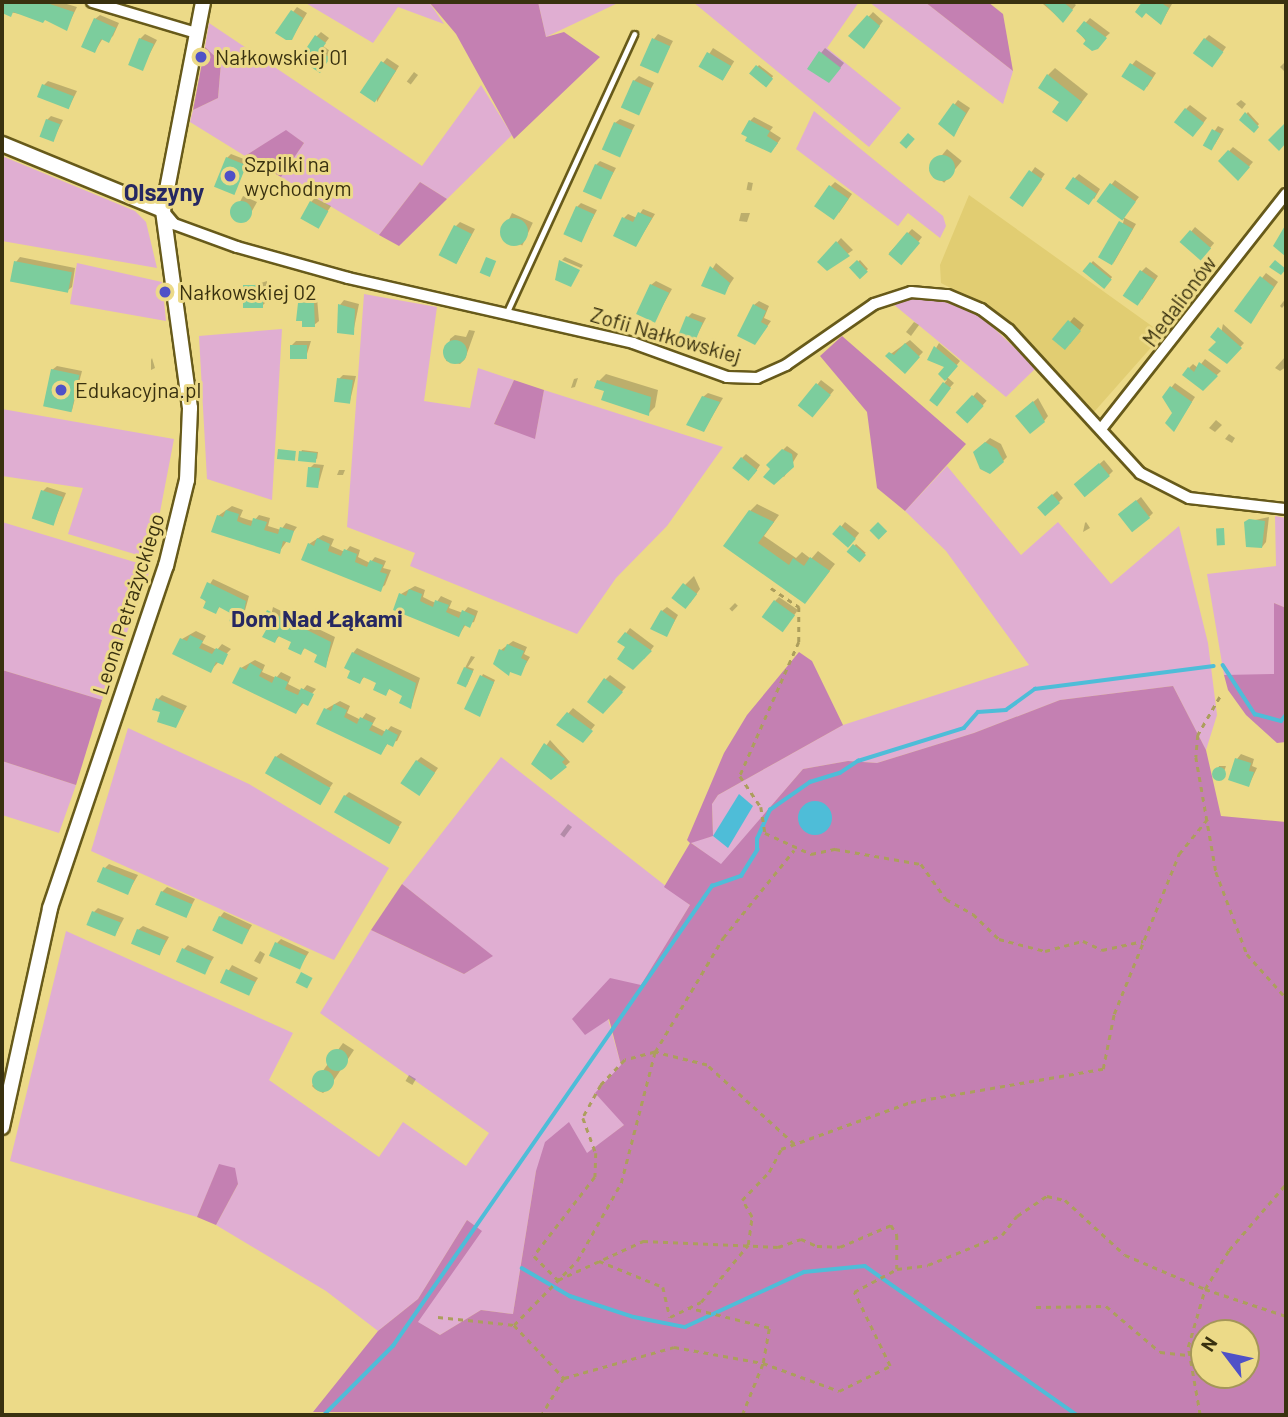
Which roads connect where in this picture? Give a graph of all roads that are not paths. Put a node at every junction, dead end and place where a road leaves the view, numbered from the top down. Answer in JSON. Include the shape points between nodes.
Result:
{"nodes":[{"id":1,"x":92,"y":2,"type":"edge"},
{"id":2,"x":203,"y":2,"type":"edge"},
{"id":3,"x":196,"y":33,"type":"junction"},
{"id":4,"x":634,"y":34,"type":"dead end"},
{"id":5,"x":2,"y":144,"type":"edge"},
{"id":6,"x":1286,"y":194,"type":"edge"},
{"id":7,"x":163,"y":210,"type":"junction"},
{"id":8,"x":506,"y":313,"type":"junction"},
{"id":9,"x":1101,"y":429,"type":"junction"},
{"id":10,"x":1286,"y":509,"type":"edge"},
{"id":11,"x":2,"y":1127,"type":"edge"}],
"edges":[{"from":1,"to":3,"type":"street"},
{"from":2,"to":3,"type":"street","name":"Leona Petrażyckiego"},
{"from":3,"to":7,"type":"street","name":"Leona Petrażyckiego"},
{"from":4,"to":8,"type":"lane"},
{"from":5,"to":7,"type":"street"},
{"from":6,"to":9,"type":"street","name":"Medalionów"},
{"from":7,"to":8,"type":"street","name":"Zofii Nałkowskiej","via":[[174,225],[237,247],[348,278]]},
{"from":7,"to":11,"type":"street","name":"Leona Petrażyckiego","via":[[190,408],[187,480],[166,566],[50,908]]},
{"from":8,"to":9,"type":"street","name":"Zofii Nałkowskiej","via":[[633,343],[727,377],[757,378],[786,365],[836,326],[874,304],[911,292],[948,295],[981,309],[1009,330]]},
{"from":9,"to":10,"type":"street","name":"Zofii Nałkowskiej","via":[[1140,473],[1189,498]]}]}
